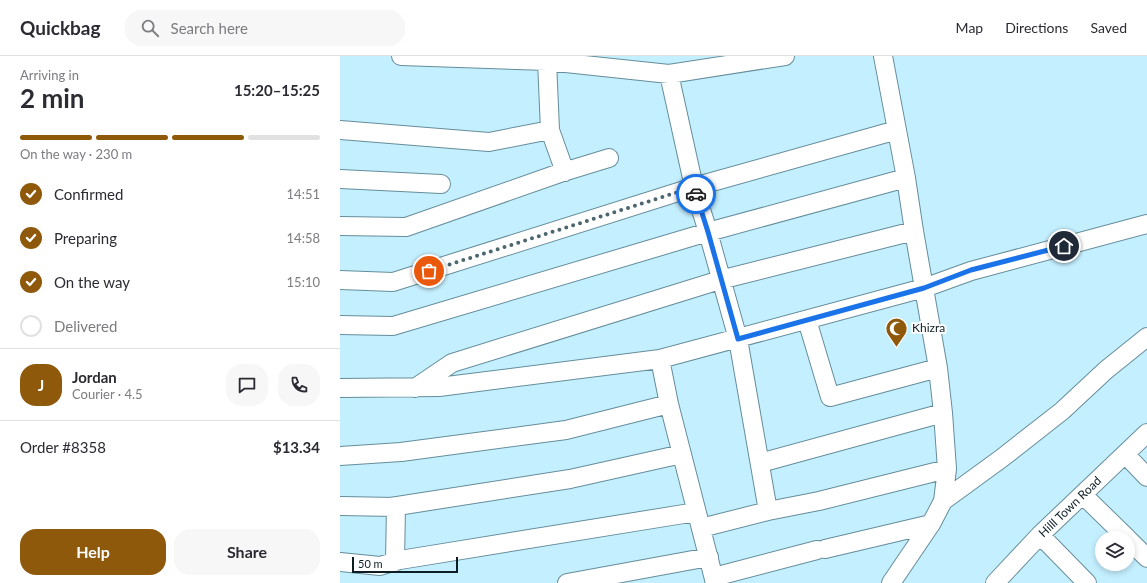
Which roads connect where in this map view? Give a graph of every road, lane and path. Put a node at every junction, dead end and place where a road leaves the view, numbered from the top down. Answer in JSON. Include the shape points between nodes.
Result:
{"nodes":[{"id":1,"x":402,"y":56,"type":"edge"},
{"id":2,"x":785,"y":56,"type":"edge"},
{"id":3,"x":883,"y":56,"type":"edge"},
{"id":4,"x":539,"y":59,"type":"edge"},
{"id":5,"x":669,"y":74,"type":"junction"},
{"id":6,"x":340,"y":130,"type":"edge"},
{"id":7,"x":550,"y":130,"type":"junction"},
{"id":8,"x":897,"y":130,"type":"junction"},
{"id":9,"x":609,"y":158,"type":"dead end"},
{"id":10,"x":565,"y":172,"type":"junction"},
{"id":11,"x":906,"y":178,"type":"junction"},
{"id":12,"x":340,"y":180,"type":"edge"},
{"id":13,"x":441,"y":184,"type":"dead end"},
{"id":14,"x":694,"y":187,"type":"junction"},
{"id":15,"x":1147,"y":224,"type":"edge"},
{"id":16,"x":340,"y":226,"type":"edge"},
{"id":17,"x":914,"y":231,"type":"junction"},
{"id":18,"x":708,"y":232,"type":"junction"},
{"id":19,"x":340,"y":280,"type":"edge"},
{"id":20,"x":720,"y":280,"type":"junction"},
{"id":21,"x":924,"y":288,"type":"junction"},
{"id":22,"x":807,"y":320,"type":"junction"},
{"id":23,"x":340,"y":325,"type":"edge"},
{"id":24,"x":1147,"y":337,"type":"edge"},
{"id":25,"x":738,"y":339,"type":"junction"},
{"id":26,"x":660,"y":359,"type":"junction"},
{"id":27,"x":938,"y":368,"type":"junction"},
{"id":28,"x":340,"y":388,"type":"edge"},
{"id":29,"x":415,"y":388,"type":"junction"},
{"id":30,"x":669,"y":404,"type":"junction"},
{"id":31,"x":943,"y":413,"type":"junction"},
{"id":32,"x":1147,"y":433,"type":"edge"},
{"id":33,"x":682,"y":454,"type":"junction"},
{"id":34,"x":1125,"y":454,"type":"junction"},
{"id":35,"x":340,"y":456,"type":"edge"},
{"id":36,"x":760,"y":463,"type":"junction"},
{"id":37,"x":947,"y":469,"type":"junction"},
{"id":38,"x":1147,"y":477,"type":"edge"},
{"id":39,"x":1083,"y":495,"type":"junction"},
{"id":40,"x":943,"y":501,"type":"junction"},
{"id":41,"x":340,"y":506,"type":"edge"},
{"id":42,"x":391,"y":507,"type":"junction"},
{"id":43,"x":768,"y":511,"type":"junction"},
{"id":44,"x":699,"y":520,"type":"junction"},
{"id":45,"x":931,"y":524,"type":"junction"},
{"id":46,"x":1119,"y":531,"type":"edge"},
{"id":47,"x":1040,"y":536,"type":"junction"},
{"id":48,"x":1135,"y":547,"type":"edge"},
{"id":49,"x":709,"y":557,"type":"junction"},
{"id":50,"x":1147,"y":558,"type":"edge"},
{"id":51,"x":340,"y":562,"type":"edge"},
{"id":52,"x":395,"y":562,"type":"junction"},
{"id":53,"x":715,"y":580,"type":"edge"},
{"id":54,"x":1001,"y":581,"type":"edge"},
{"id":55,"x":567,"y":583,"type":"edge"},
{"id":56,"x":891,"y":583,"type":"edge"},
{"id":57,"x":1087,"y":583,"type":"edge"}],
"edges":[{"from":1,"to":4,"type":"street"},
{"from":2,"to":5,"type":"street"},
{"from":3,"to":8,"type":"street"},
{"from":4,"to":5,"type":"street"},
{"from":4,"to":7,"type":"street"},
{"from":5,"to":14,"type":"street"},
{"from":6,"to":7,"type":"street","via":[[488,142]]},
{"from":7,"to":10,"type":"street"},
{"from":8,"to":11,"type":"street"},
{"from":8,"to":14,"type":"street"},
{"from":9,"to":10,"type":"street"},
{"from":10,"to":16,"type":"street","via":[[406,227]]},
{"from":11,"to":17,"type":"street"},
{"from":11,"to":18,"type":"street"},
{"from":12,"to":13,"type":"street"},
{"from":14,"to":18,"type":"street"},
{"from":14,"to":19,"type":"street","via":[[393,282]]},
{"from":15,"to":21,"type":"street","via":[[971,270]]},
{"from":17,"to":20,"type":"street"},
{"from":17,"to":21,"type":"street"},
{"from":18,"to":20,"type":"street"},
{"from":18,"to":23,"type":"street","via":[[392,326]]},
{"from":20,"to":25,"type":"street"},
{"from":20,"to":29,"type":"street","via":[[452,363]]},
{"from":21,"to":22,"type":"street"},
{"from":21,"to":27,"type":"street"},
{"from":22,"to":25,"type":"street"},
{"from":22,"to":27,"type":"street","via":[[830,397]]},
{"from":24,"to":40,"type":"street","via":[[1106,370],[1062,411]]},
{"from":25,"to":26,"type":"street"},
{"from":25,"to":36,"type":"street"},
{"from":26,"to":29,"type":"street","via":[[439,388]]},
{"from":26,"to":30,"type":"street"},
{"from":27,"to":31,"type":"street"},
{"from":28,"to":29,"type":"street"},
{"from":30,"to":33,"type":"street"},
{"from":30,"to":35,"type":"street","via":[[566,430],[401,452]]},
{"from":31,"to":36,"type":"street"},
{"from":31,"to":37,"type":"street"},
{"from":32,"to":34,"type":"street","name":"Hilll Town Road"},
{"from":33,"to":42,"type":"street","via":[[570,479]]},
{"from":33,"to":44,"type":"street"},
{"from":34,"to":38,"type":"street"},
{"from":34,"to":39,"type":"street","name":"Hilll Town Road"},
{"from":36,"to":43,"type":"street"},
{"from":37,"to":40,"type":"street"},
{"from":37,"to":43,"type":"street"},
{"from":39,"to":46,"type":"street"},
{"from":39,"to":47,"type":"street","name":"Hilll Town Road"},
{"from":40,"to":45,"type":"street"},
{"from":41,"to":42,"type":"street"},
{"from":42,"to":52,"type":"street","via":[[396,508]]},
{"from":43,"to":44,"type":"street"},
{"from":44,"to":49,"type":"street"},
{"from":44,"to":52,"type":"street"},
{"from":45,"to":53,"type":"street","via":[[821,550]]},
{"from":45,"to":56,"type":"street"},
{"from":47,"to":54,"type":"street","name":"Hilll Town Road"},
{"from":47,"to":57,"type":"street"},
{"from":48,"to":50,"type":"street"},
{"from":49,"to":53,"type":"street"},
{"from":49,"to":55,"type":"street"},
{"from":51,"to":52,"type":"street","via":[[380,566]]}]}
